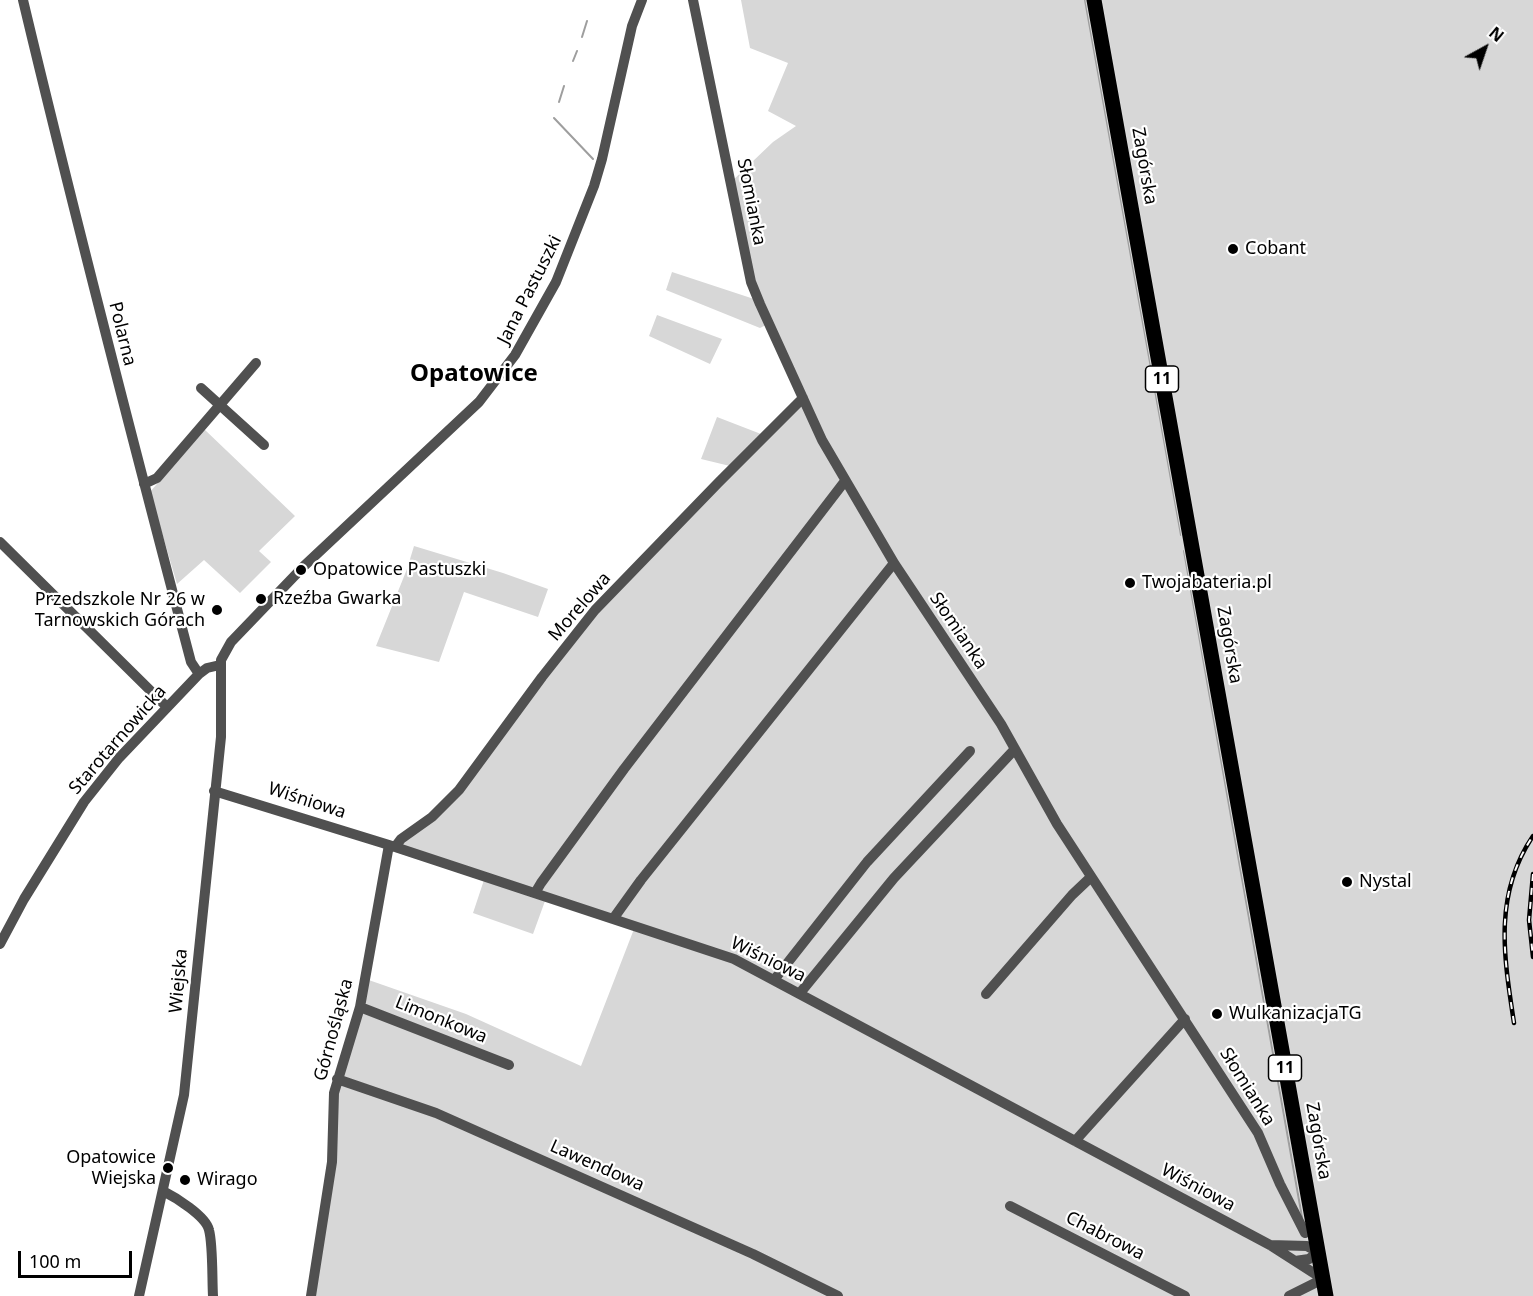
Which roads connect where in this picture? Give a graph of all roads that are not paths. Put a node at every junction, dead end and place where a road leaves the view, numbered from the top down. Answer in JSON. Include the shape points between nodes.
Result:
{"nodes":[{"id":1,"x":23,"y":0,"type":"edge"},
{"id":2,"x":642,"y":0,"type":"edge"},
{"id":3,"x":693,"y":0,"type":"edge"},
{"id":4,"x":1094,"y":0,"type":"edge"},
{"id":5,"x":256,"y":363,"type":"dead end"},
{"id":6,"x":201,"y":388,"type":"dead end"},
{"id":7,"x":803,"y":398,"type":"junction"},
{"id":8,"x":219,"y":406,"type":"junction"},
{"id":9,"x":264,"y":445,"type":"dead end"},
{"id":10,"x":845,"y":481,"type":"junction"},
{"id":11,"x":144,"y":484,"type":"junction"},
{"id":12,"x":0,"y":542,"type":"edge"},
{"id":13,"x":894,"y":563,"type":"junction"},
{"id":14,"x":220,"y":665,"type":"junction"},
{"id":15,"x":199,"y":674,"type":"junction"},
{"id":16,"x":167,"y":707,"type":"junction"},
{"id":17,"x":1015,"y":749,"type":"junction"},
{"id":18,"x":970,"y":751,"type":"dead end"},
{"id":19,"x":214,"y":790,"type":"junction"},
{"id":20,"x":392,"y":846,"type":"junction"},
{"id":21,"x":1091,"y":877,"type":"junction"},
{"id":22,"x":535,"y":893,"type":"junction"},
{"id":23,"x":613,"y":919,"type":"junction"},
{"id":24,"x":0,"y":944,"type":"edge"},
{"id":25,"x":774,"y":980,"type":"junction"},
{"id":26,"x":800,"y":993,"type":"junction"},
{"id":27,"x":986,"y":994,"type":"dead end"},
{"id":28,"x":360,"y":1007,"type":"junction"},
{"id":29,"x":1185,"y":1019,"type":"junction"},
{"id":30,"x":509,"y":1065,"type":"dead end"},
{"id":31,"x":337,"y":1079,"type":"junction"},
{"id":32,"x":1075,"y":1141,"type":"junction"},
{"id":33,"x":163,"y":1191,"type":"junction"},
{"id":34,"x":1010,"y":1206,"type":"dead end"},
{"id":35,"x":1308,"y":1227,"type":"junction"},
{"id":36,"x":1270,"y":1245,"type":"junction"},
{"id":37,"x":1290,"y":1245,"type":"junction"},
{"id":38,"x":1318,"y":1252,"type":"junction"},
{"id":39,"x":1295,"y":1261,"type":"junction"},
{"id":40,"x":1323,"y":1278,"type":"junction"},
{"id":41,"x":139,"y":1296,"type":"edge"},
{"id":42,"x":213,"y":1296,"type":"edge"},
{"id":43,"x":311,"y":1296,"type":"edge"},
{"id":44,"x":838,"y":1296,"type":"edge"},
{"id":45,"x":1185,"y":1296,"type":"edge"},
{"id":46,"x":1289,"y":1296,"type":"edge"},
{"id":47,"x":1326,"y":1296,"type":"edge"}],
"edges":[{"from":1,"to":11,"type":"street","name":"Polarna"},
{"from":2,"to":14,"type":"street","name":"Jana Pastuszki","via":[[632,26],[594,186],[556,282],[515,356],[458,423],[304,566],[244,628],[226,648]]},
{"from":3,"to":7,"type":"street","name":"Słomianka","via":[[749,273]]},
{"from":4,"to":35,"type":"highway","name":"Zagórska","number":"11"},
{"from":5,"to":8,"type":"street"},
{"from":6,"to":8,"type":"street"},
{"from":7,"to":10,"type":"street","name":"Słomianka"},
{"from":7,"to":20,"type":"street","name":"Morelowa","via":[[595,610],[459,790],[432,817]]},
{"from":8,"to":9,"type":"street"},
{"from":8,"to":11,"type":"street","via":[[157,478]]},
{"from":10,"to":13,"type":"street","name":"Słomianka"},
{"from":10,"to":22,"type":"street","via":[[624,769]]},
{"from":11,"to":15,"type":"street","name":"Polarna","via":[[191,662]]},
{"from":12,"to":16,"type":"street"},
{"from":13,"to":17,"type":"street","name":"Słomianka"},
{"from":13,"to":23,"type":"street"},
{"from":14,"to":15,"type":"street","name":"Starotarnowicka"},
{"from":14,"to":19,"type":"street","name":"Wiejska","via":[[222,716]]},
{"from":15,"to":16,"type":"street","name":"Starotarnowicka"},
{"from":16,"to":24,"type":"street","name":"Starotarnowicka","via":[[84,802]]},
{"from":17,"to":21,"type":"street","name":"Słomianka"},
{"from":17,"to":26,"type":"street","via":[[894,878]]},
{"from":18,"to":25,"type":"street","via":[[867,862]]},
{"from":19,"to":20,"type":"street","name":"Wiśniowa"},
{"from":19,"to":33,"type":"street","name":"Wiejska","via":[[184,1095]]},
{"from":20,"to":22,"type":"street","name":"Wiśniowa"},
{"from":20,"to":28,"type":"street","name":"Górnośląska"},
{"from":21,"to":27,"type":"street"},
{"from":21,"to":29,"type":"street","name":"Słomianka"},
{"from":22,"to":23,"type":"street","name":"Wiśniowa"},
{"from":23,"to":25,"type":"street","name":"Wiśniowa","via":[[734,960]]},
{"from":25,"to":26,"type":"street","name":"Wiśniowa"},
{"from":26,"to":32,"type":"street","name":"Wiśniowa"},
{"from":28,"to":30,"type":"street","name":"Limonkowa"},
{"from":28,"to":31,"type":"street","name":"Górnośląska"},
{"from":29,"to":32,"type":"street"},
{"from":29,"to":35,"type":"street","name":"Słomianka","via":[[1258,1133],[1280,1184]]},
{"from":31,"to":43,"type":"street","name":"Górnośląska","via":[[332,1162]]},
{"from":31,"to":44,"type":"street","name":"Lawendowa","via":[[436,1113],[753,1254]]},
{"from":32,"to":36,"type":"street","name":"Wiśniowa"},
{"from":33,"to":41,"type":"street","name":"Wiejska"},
{"from":33,"to":42,"type":"street","via":[[197,1214],[209,1228]]},
{"from":34,"to":45,"type":"street","name":"Chabrowa"},
{"from":35,"to":37,"type":"street"},
{"from":35,"to":38,"type":"highway","name":"Zagórska","number":"11"},
{"from":36,"to":37,"type":"street","name":"Wiśniowa"},
{"from":36,"to":39,"type":"street","name":"Wiśniowa"},
{"from":37,"to":38,"type":"street","name":"Wiśniowa","via":[[1307,1246]]},
{"from":38,"to":39,"type":"street","via":[[1309,1259]]},
{"from":38,"to":40,"type":"highway","name":"Zagórska","number":"11"},
{"from":39,"to":40,"type":"street","name":"Wiśniowa"},
{"from":40,"to":46,"type":"street"},
{"from":40,"to":47,"type":"highway","name":"Zagórska","number":"11"}]}
